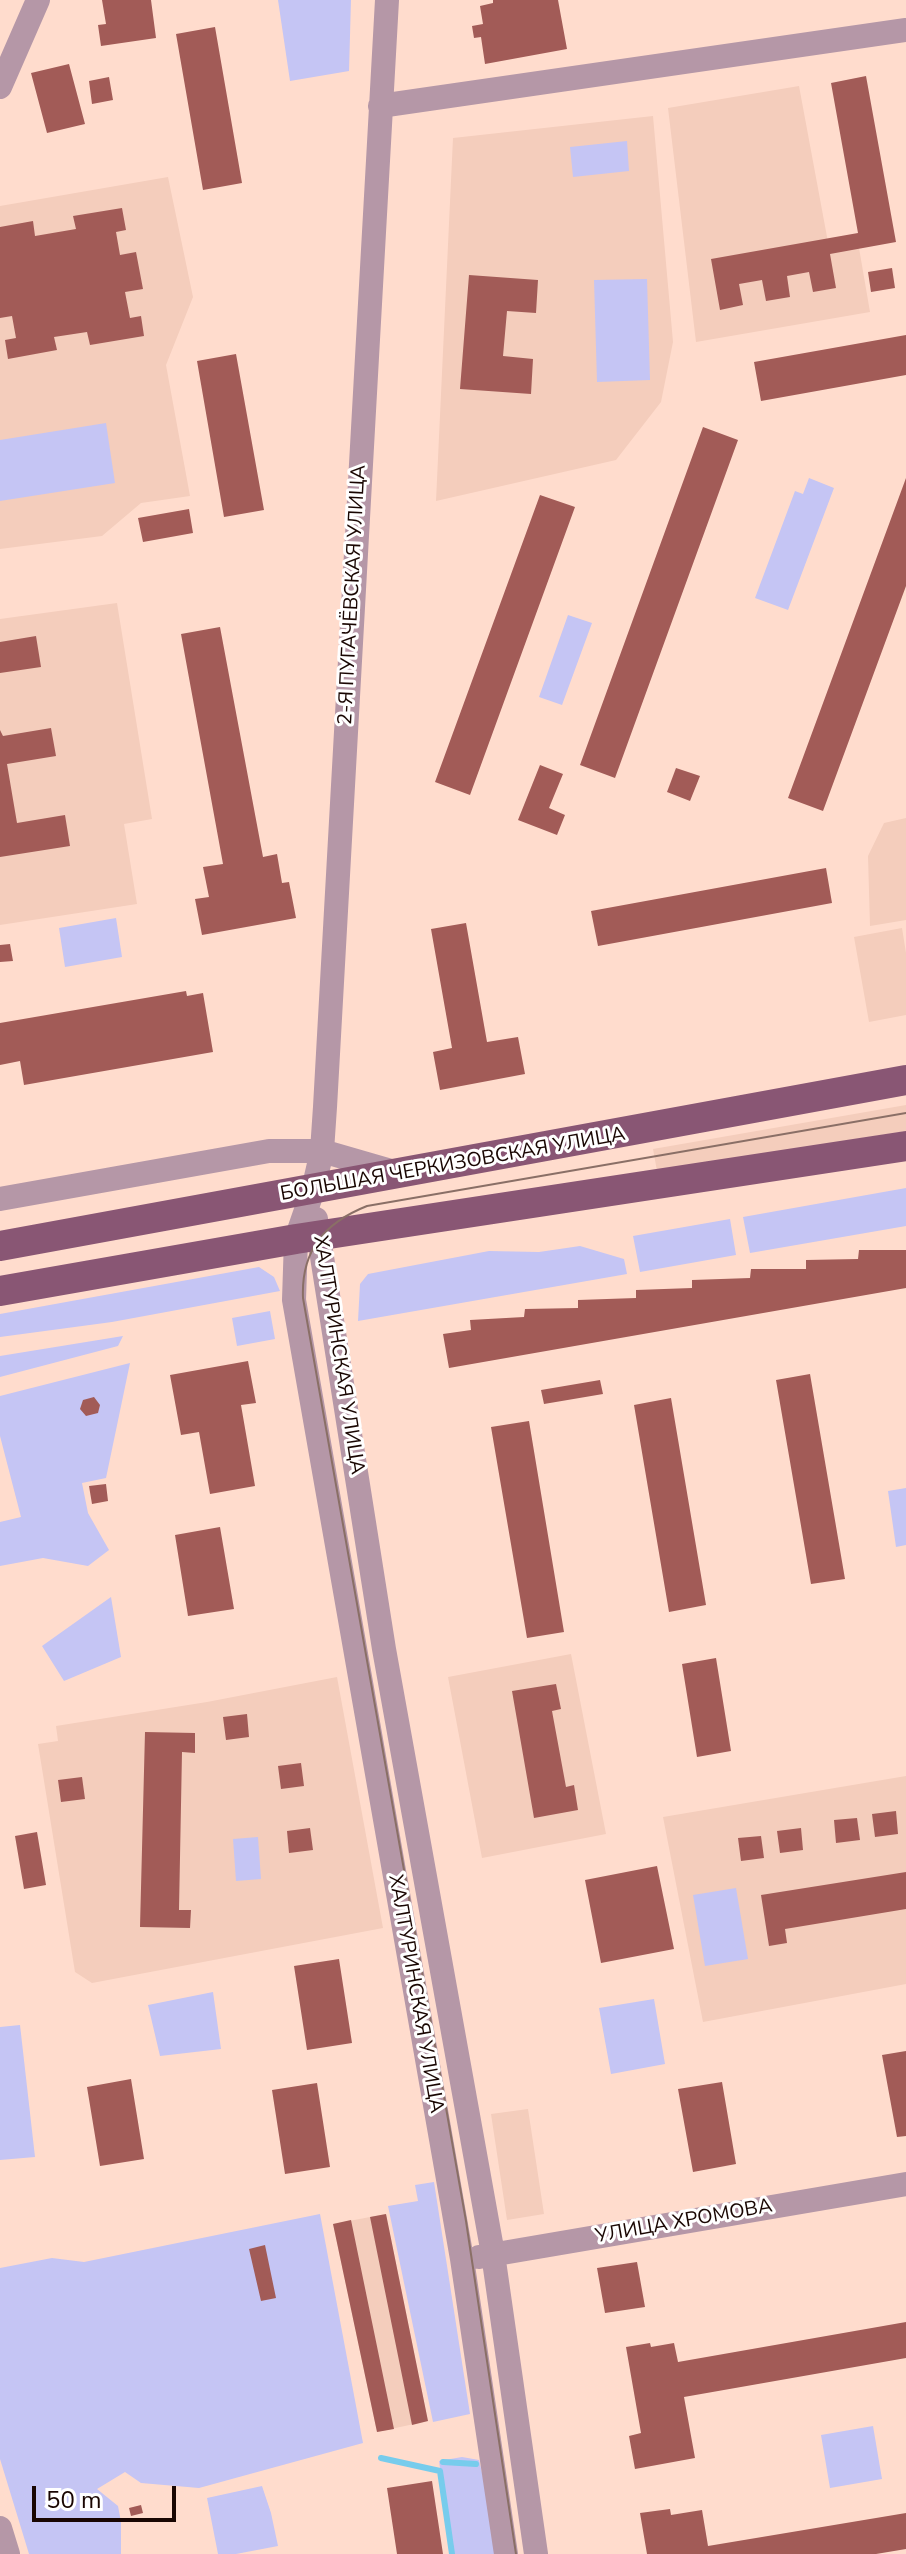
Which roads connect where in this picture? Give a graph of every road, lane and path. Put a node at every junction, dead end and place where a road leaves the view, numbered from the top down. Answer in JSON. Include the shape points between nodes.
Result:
{"nodes":[{"id":1,"x":38,"y":0,"type":"edge"},
{"id":2,"x":387,"y":0,"type":"edge"},
{"id":3,"x":906,"y":30,"type":"edge"},
{"id":4,"x":0,"y":87,"type":"edge"},
{"id":5,"x":380,"y":106,"type":"junction"},
{"id":6,"x":906,"y":1080,"type":"edge"},
{"id":7,"x":906,"y":1146,"type":"edge"},
{"id":8,"x":322,"y":1151,"type":"junction"},
{"id":9,"x":402,"y":1174,"type":"junction"},
{"id":10,"x":313,"y":1190,"type":"junction"},
{"id":11,"x":0,"y":1199,"type":"edge"},
{"id":12,"x":308,"y":1238,"type":"junction"},
{"id":13,"x":0,"y":1246,"type":"edge"},
{"id":14,"x":0,"y":1291,"type":"edge"},
{"id":15,"x":906,"y":2184,"type":"edge"},
{"id":16,"x":493,"y":2254,"type":"junction"},
{"id":17,"x":462,"y":2259,"type":"junction"},
{"id":18,"x":0,"y":2528,"type":"edge"},
{"id":19,"x":8,"y":2554,"type":"edge"},
{"id":20,"x":506,"y":2554,"type":"edge"},
{"id":21,"x":536,"y":2554,"type":"edge"}],
"edges":[{"from":1,"to":4,"type":"street"},
{"from":2,"to":5,"type":"street","name":"2-Я ПУГАЧЁВСКАЯ УЛИЦА"},
{"from":3,"to":5,"type":"street"},
{"from":5,"to":8,"type":"street","name":"2-Я ПУГАЧЁВСКАЯ УЛИЦА"},
{"from":6,"to":9,"type":"main road","name":"БОЛЬШАЯ ЧЕРКИЗОВСКАЯ УЛИЦА"},
{"from":7,"to":12,"type":"main road"},
{"from":8,"to":9,"type":"street"},
{"from":8,"to":10,"type":"street","name":"2-Я ПУГАЧЁВСКАЯ УЛИЦА"},
{"from":8,"to":11,"type":"street","via":[[269,1151]]},
{"from":9,"to":10,"type":"main road","name":"БОЛЬШАЯ ЧЕРКИЗОВСКАЯ УЛИЦА"},
{"from":10,"to":12,"type":"street","name":"ХАЛТУРИНСКАЯ УЛИЦА"},
{"from":10,"to":13,"type":"main road","name":"БОЛЬШАЯ ЧЕРКИЗОВСКАЯ УЛИЦА"},
{"from":12,"to":14,"type":"main road"},
{"from":12,"to":16,"type":"street","name":"ХАЛТУРИНСКАЯ УЛИЦА"},
{"from":12,"to":17,"type":"street","name":"ХАЛТУРИНСКАЯ УЛИЦА","via":[[294,1300]]},
{"from":15,"to":16,"type":"street","name":"УЛИЦА ХРОМОВА"},
{"from":16,"to":17,"type":"street","name":"УЛИЦА ХРОМОВА"},
{"from":16,"to":21,"type":"street","name":"ХАЛТУРИНСКАЯ УЛИЦА"},
{"from":17,"to":20,"type":"street","name":"ХАЛТУРИНСКАЯ УЛИЦА"},
{"from":18,"to":19,"type":"street"}]}
